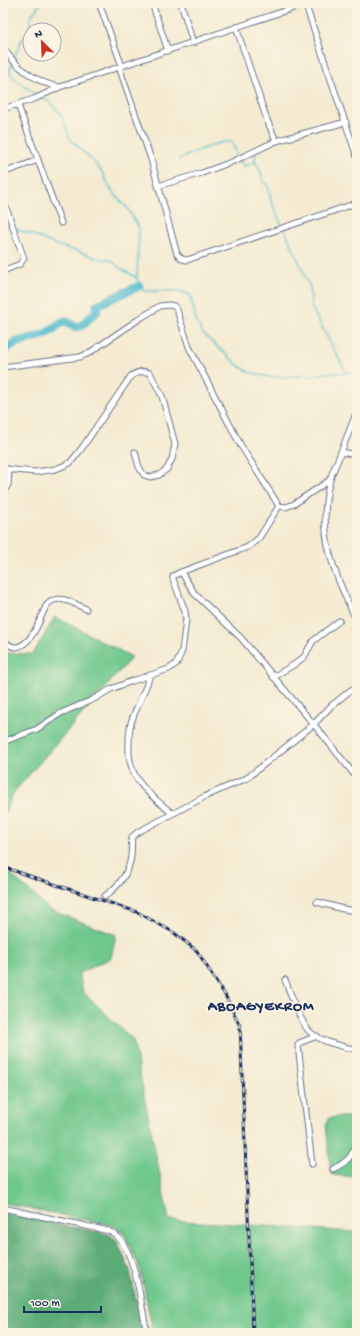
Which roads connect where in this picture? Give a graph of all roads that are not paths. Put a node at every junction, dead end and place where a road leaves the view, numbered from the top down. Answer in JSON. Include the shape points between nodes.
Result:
{"nodes":[{"id":1,"x":99,"y":3,"type":"edge"},
{"id":2,"x":152,"y":3,"type":"edge"},
{"id":3,"x":181,"y":3,"type":"edge"},
{"id":4,"x":306,"y":3,"type":"edge"},
{"id":5,"x":236,"y":27,"type":"junction"},
{"id":6,"x":193,"y":43,"type":"junction"},
{"id":7,"x":3,"y":47,"type":"edge"},
{"id":8,"x":168,"y":51,"type":"junction"},
{"id":9,"x":120,"y":67,"type":"junction"},
{"id":10,"x":60,"y":87,"type":"junction"},
{"id":11,"x":17,"y":105,"type":"junction"},
{"id":12,"x":3,"y":109,"type":"edge"},
{"id":13,"x":346,"y":122,"type":"junction"},
{"id":14,"x":276,"y":141,"type":"junction"},
{"id":15,"x":357,"y":157,"type":"edge"},
{"id":16,"x":38,"y":160,"type":"junction"},
{"id":17,"x":3,"y":173,"type":"edge"},
{"id":18,"x":158,"y":186,"type":"junction"},
{"id":19,"x":3,"y":200,"type":"edge"},
{"id":20,"x":357,"y":203,"type":"edge"},
{"id":21,"x":61,"y":224,"type":"dead end"},
{"id":22,"x":3,"y":271,"type":"edge"},
{"id":23,"x":3,"y":367,"type":"edge"},
{"id":24,"x":357,"y":411,"type":"edge"},
{"id":25,"x":134,"y":452,"type":"dead end"},
{"id":26,"x":341,"y":452,"type":"junction"},
{"id":27,"x":357,"y":455,"type":"edge"},
{"id":28,"x":3,"y":469,"type":"edge"},
{"id":29,"x":9,"y":469,"type":"junction"},
{"id":30,"x":330,"y":480,"type":"junction"},
{"id":31,"x":3,"y":493,"type":"edge"},
{"id":32,"x":279,"y":506,"type":"junction"},
{"id":33,"x":180,"y":572,"type":"junction"},
{"id":34,"x":86,"y":609,"type":"dead end"},
{"id":35,"x":339,"y":621,"type":"dead end"},
{"id":36,"x":357,"y":621,"type":"edge"},
{"id":37,"x":3,"y":641,"type":"edge"},
{"id":38,"x":150,"y":675,"type":"junction"},
{"id":39,"x":273,"y":677,"type":"junction"},
{"id":40,"x":357,"y":687,"type":"edge"},
{"id":41,"x":314,"y":724,"type":"junction"},
{"id":42,"x":3,"y":742,"type":"edge"},
{"id":43,"x":357,"y":778,"type":"edge"},
{"id":44,"x":172,"y":813,"type":"junction"},
{"id":45,"x":105,"y":896,"type":"dead end"},
{"id":46,"x":317,"y":902,"type":"dead end"},
{"id":47,"x":357,"y":911,"type":"edge"},
{"id":48,"x":285,"y":980,"type":"dead end"},
{"id":49,"x":317,"y":1036,"type":"junction"},
{"id":50,"x":357,"y":1050,"type":"edge"},
{"id":51,"x":357,"y":1142,"type":"edge"},
{"id":52,"x":312,"y":1164,"type":"dead end"},
{"id":53,"x":333,"y":1169,"type":"dead end"},
{"id":54,"x":3,"y":1208,"type":"edge"},
{"id":55,"x":146,"y":1333,"type":"edge"}],
"edges":[{"from":1,"to":9,"type":"street"},
{"from":2,"to":8,"type":"street"},
{"from":3,"to":6,"type":"street"},
{"from":4,"to":5,"type":"street"},
{"from":4,"to":13,"type":"street"},
{"from":5,"to":6,"type":"street"},
{"from":5,"to":14,"type":"street"},
{"from":6,"to":8,"type":"street"},
{"from":7,"to":10,"type":"street","via":[[17,66],[49,86]]},
{"from":8,"to":9,"type":"street"},
{"from":9,"to":10,"type":"street"},
{"from":9,"to":18,"type":"street"},
{"from":10,"to":11,"type":"street"},
{"from":11,"to":12,"type":"street"},
{"from":11,"to":16,"type":"street"},
{"from":13,"to":14,"type":"street"},
{"from":13,"to":15,"type":"street"},
{"from":14,"to":18,"type":"street","via":[[234,161]]},
{"from":16,"to":17,"type":"street"},
{"from":16,"to":21,"type":"street"},
{"from":18,"to":20,"type":"street","via":[[177,254],[187,260]]},
{"from":19,"to":22,"type":"street","via":[[24,258],[20,264]]},
{"from":23,"to":32,"type":"street","via":[[80,357],[160,306],[174,306],[189,347],[241,446]]},
{"from":24,"to":26,"type":"street"},
{"from":25,"to":29,"type":"street","via":[[139,467],[144,475],[150,478],[167,469],[175,444],[162,396],[150,374],[146,372],[138,372],[131,376],[70,463],[56,469],[36,472]]},
{"from":26,"to":27,"type":"street"},
{"from":26,"to":30,"type":"street"},
{"from":28,"to":29,"type":"street"},
{"from":29,"to":31,"type":"street","via":[[8,485]]},
{"from":30,"to":32,"type":"street","via":[[294,504]]},
{"from":30,"to":36,"type":"street","via":[[325,506],[329,555]]},
{"from":32,"to":33,"type":"street","via":[[259,538],[248,546]]},
{"from":33,"to":38,"type":"street","via":[[175,574],[173,579],[185,611],[182,651],[178,663]]},
{"from":33,"to":39,"type":"street","via":[[195,594],[241,638]]},
{"from":34,"to":37,"type":"street","via":[[62,599],[50,601],[28,641],[21,646],[13,647]]},
{"from":35,"to":39,"type":"street","via":[[314,641],[304,657]]},
{"from":38,"to":42,"type":"street","via":[[111,689],[61,713],[37,729]]},
{"from":38,"to":44,"type":"street","via":[[130,725],[129,761],[137,781]]},
{"from":39,"to":41,"type":"street"},
{"from":40,"to":41,"type":"street","via":[[331,706]]},
{"from":41,"to":43,"type":"street"},
{"from":41,"to":44,"type":"street","via":[[247,778]]},
{"from":44,"to":45,"type":"street","via":[[132,836],[128,870],[114,890]]},
{"from":46,"to":47,"type":"street"},
{"from":48,"to":49,"type":"street","via":[[296,1009],[310,1032]]},
{"from":49,"to":50,"type":"street"},
{"from":49,"to":52,"type":"street","via":[[298,1045]]},
{"from":51,"to":53,"type":"street","via":[[351,1158]]},
{"from":54,"to":55,"type":"street","via":[[109,1231],[119,1237],[134,1270]]}]}
